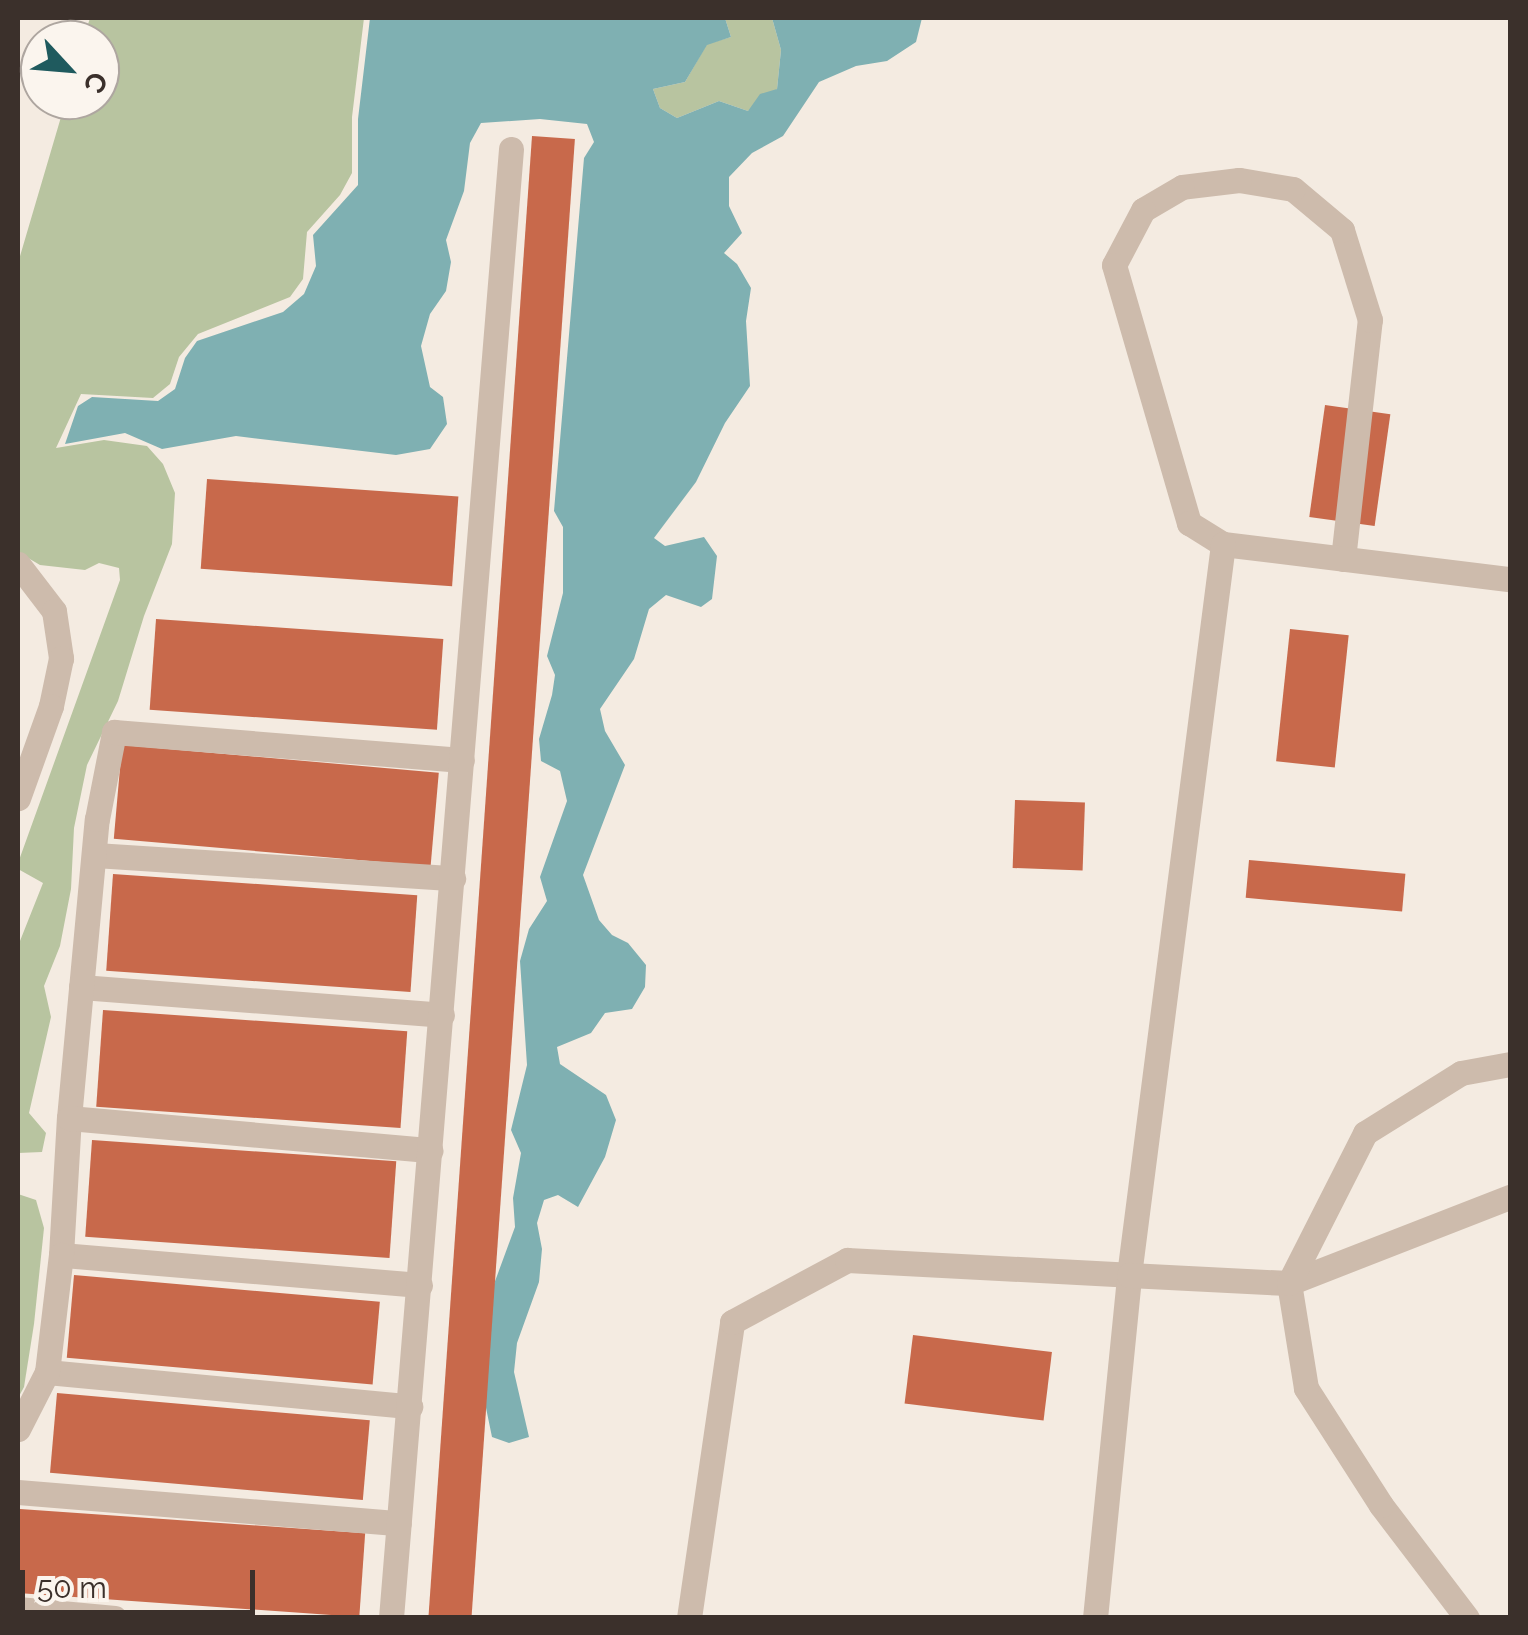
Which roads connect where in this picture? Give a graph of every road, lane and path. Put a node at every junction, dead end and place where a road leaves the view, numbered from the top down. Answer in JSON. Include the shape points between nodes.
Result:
{"nodes":[{"id":1,"x":511,"y":149,"type":"dead end"},
{"id":2,"x":1224,"y":544,"type":"junction"},
{"id":3,"x":1343,"y":558,"type":"junction"},
{"id":4,"x":18,"y":564,"type":"edge"},
{"id":5,"x":1510,"y":580,"type":"edge"},
{"id":6,"x":462,"y":760,"type":"junction"},
{"id":7,"x":18,"y":798,"type":"edge"},
{"id":8,"x":95,"y":855,"type":"junction"},
{"id":9,"x":453,"y":878,"type":"junction"},
{"id":10,"x":81,"y":987,"type":"junction"},
{"id":11,"x":442,"y":1016,"type":"junction"},
{"id":12,"x":1510,"y":1064,"type":"edge"},
{"id":13,"x":70,"y":1118,"type":"junction"},
{"id":14,"x":431,"y":1150,"type":"junction"},
{"id":15,"x":1510,"y":1197,"type":"edge"},
{"id":16,"x":61,"y":1254,"type":"junction"},
{"id":17,"x":1129,"y":1275,"type":"junction"},
{"id":18,"x":1289,"y":1283,"type":"junction"},
{"id":19,"x":420,"y":1285,"type":"junction"},
{"id":20,"x":47,"y":1372,"type":"junction"},
{"id":21,"x":410,"y":1406,"type":"junction"},
{"id":22,"x":18,"y":1430,"type":"edge"},
{"id":23,"x":18,"y":1492,"type":"edge"},
{"id":24,"x":399,"y":1523,"type":"junction"},
{"id":25,"x":18,"y":1609,"type":"edge"},
{"id":26,"x":115,"y":1618,"type":"edge"},
{"id":27,"x":391,"y":1618,"type":"edge"},
{"id":28,"x":690,"y":1618,"type":"edge"},
{"id":29,"x":1095,"y":1618,"type":"edge"},
{"id":30,"x":1468,"y":1618,"type":"edge"}],
"edges":[{"from":1,"to":6,"type":"lane"},
{"from":2,"to":3,"type":"lane"},
{"from":2,"to":3,"type":"lane","via":[[1190,523],[1114,265],[1142,210],[1182,187],[1239,180],[1293,189],[1342,230],[1370,320]]},
{"from":2,"to":17,"type":"lane"},
{"from":3,"to":5,"type":"lane"},
{"from":4,"to":7,"type":"lane","via":[[54,611],[61,658],[52,706]]},
{"from":6,"to":8,"type":"lane","via":[[114,732]]},
{"from":6,"to":9,"type":"lane"},
{"from":8,"to":9,"type":"lane"},
{"from":8,"to":10,"type":"lane"},
{"from":9,"to":11,"type":"lane"},
{"from":10,"to":11,"type":"lane"},
{"from":10,"to":13,"type":"lane"},
{"from":11,"to":14,"type":"lane"},
{"from":12,"to":18,"type":"lane","via":[[1461,1073],[1365,1133]]},
{"from":13,"to":14,"type":"lane"},
{"from":13,"to":16,"type":"lane"},
{"from":14,"to":19,"type":"lane"},
{"from":15,"to":18,"type":"lane"},
{"from":16,"to":19,"type":"lane"},
{"from":16,"to":20,"type":"lane"},
{"from":17,"to":18,"type":"lane"},
{"from":17,"to":28,"type":"lane","via":[[847,1260],[732,1322]]},
{"from":17,"to":29,"type":"lane"},
{"from":18,"to":30,"type":"lane","via":[[1306,1388],[1381,1505]]},
{"from":19,"to":21,"type":"lane"},
{"from":20,"to":21,"type":"lane"},
{"from":20,"to":22,"type":"lane"},
{"from":21,"to":24,"type":"lane"},
{"from":23,"to":24,"type":"lane"},
{"from":24,"to":27,"type":"lane"},
{"from":25,"to":26,"type":"lane"}]}
